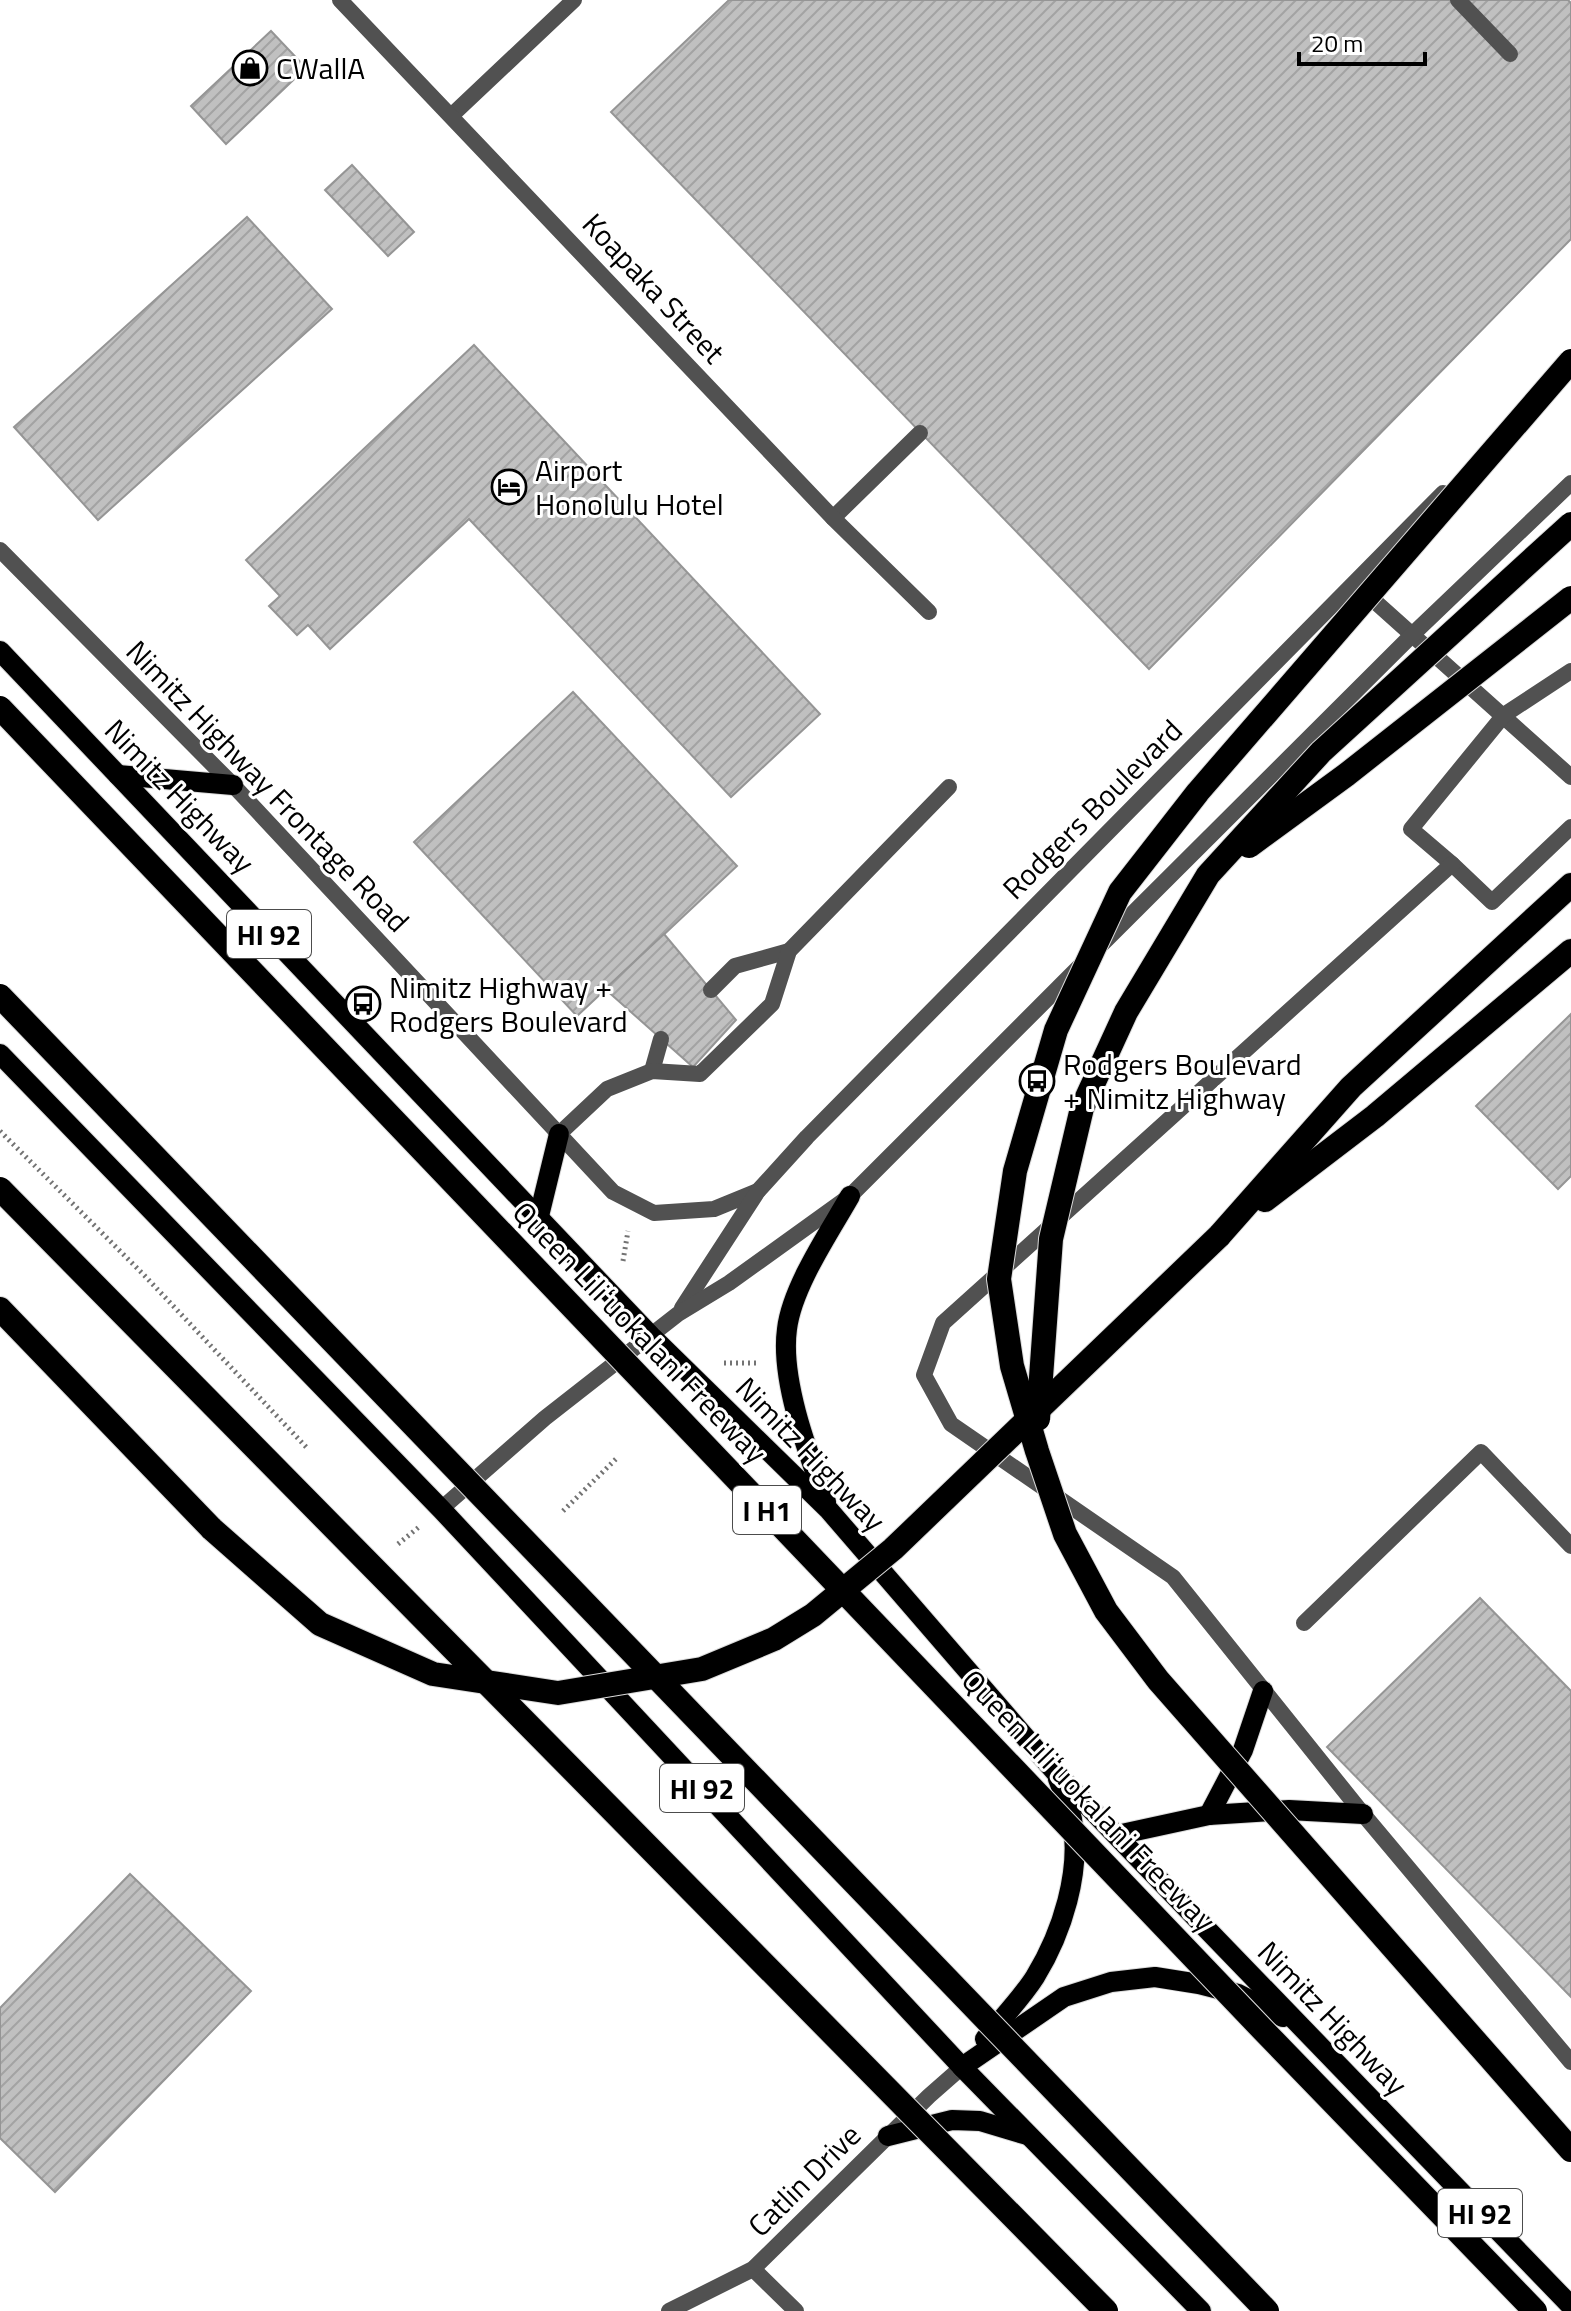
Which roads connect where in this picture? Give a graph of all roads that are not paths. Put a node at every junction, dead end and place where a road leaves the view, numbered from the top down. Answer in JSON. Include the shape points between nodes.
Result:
{"nodes":[{"id":1,"x":340,"y":0,"type":"edge"},
{"id":2,"x":574,"y":0,"type":"edge"},
{"id":3,"x":1458,"y":0,"type":"edge"},
{"id":4,"x":1510,"y":54,"type":"dead end"},
{"id":5,"x":451,"y":116,"type":"junction"},
{"id":6,"x":1571,"y":363,"type":"edge"},
{"id":7,"x":920,"y":433,"type":"dead end"},
{"id":8,"x":1571,"y":483,"type":"edge"},
{"id":9,"x":833,"y":518,"type":"junction"},
{"id":10,"x":1571,"y":524,"type":"edge"},
{"id":11,"x":0,"y":550,"type":"edge"},
{"id":12,"x":1353,"y":582,"type":"junction"},
{"id":13,"x":1571,"y":598,"type":"edge"},
{"id":14,"x":929,"y":612,"type":"dead end"},
{"id":15,"x":1413,"y":634,"type":"junction"},
{"id":16,"x":0,"y":651,"type":"edge"},
{"id":17,"x":1571,"y":671,"type":"edge"},
{"id":18,"x":0,"y":708,"type":"edge"},
{"id":19,"x":1504,"y":715,"type":"junction"},
{"id":20,"x":118,"y":775,"type":"junction"},
{"id":21,"x":1571,"y":777,"type":"edge"},
{"id":22,"x":233,"y":785,"type":"junction"},
{"id":23,"x":949,"y":787,"type":"dead end"},
{"id":24,"x":1571,"y":827,"type":"edge"},
{"id":25,"x":1452,"y":864,"type":"junction"},
{"id":26,"x":1208,"y":875,"type":"junction"},
{"id":27,"x":1571,"y":885,"type":"edge"},
{"id":28,"x":789,"y":951,"type":"junction"},
{"id":29,"x":1571,"y":951,"type":"edge"},
{"id":30,"x":711,"y":990,"type":"dead end"},
{"id":31,"x":0,"y":996,"type":"edge"},
{"id":32,"x":661,"y":1039,"type":"dead end"},
{"id":33,"x":0,"y":1054,"type":"edge"},
{"id":34,"x":652,"y":1071,"type":"junction"},
{"id":35,"x":559,"y":1134,"type":"junction"},
{"id":36,"x":0,"y":1189,"type":"edge"},
{"id":37,"x":758,"y":1191,"type":"junction"},
{"id":38,"x":850,"y":1196,"type":"junction"},
{"id":39,"x":539,"y":1216,"type":"junction"},
{"id":40,"x":1219,"y":1236,"type":"junction"},
{"id":41,"x":0,"y":1309,"type":"edge"},
{"id":42,"x":678,"y":1314,"type":"junction"},
{"id":43,"x":651,"y":1336,"type":"junction"},
{"id":44,"x":1037,"y":1451,"type":"junction"},
{"id":45,"x":441,"y":1509,"type":"junction"},
{"id":46,"x":828,"y":1509,"type":"junction"},
{"id":47,"x":1571,"y":1546,"type":"edge"},
{"id":48,"x":1304,"y":1623,"type":"dead end"},
{"id":49,"x":1263,"y":1691,"type":"junction"},
{"id":50,"x":1057,"y":1774,"type":"junction"},
{"id":51,"x":1363,"y":1814,"type":"junction"},
{"id":52,"x":1209,"y":1815,"type":"junction"},
{"id":53,"x":1117,"y":1835,"type":"junction"},
{"id":54,"x":1294,"y":2022,"type":"junction"},
{"id":55,"x":1571,"y":2062,"type":"edge"},
{"id":56,"x":962,"y":2067,"type":"junction"},
{"id":57,"x":888,"y":2136,"type":"junction"},
{"id":58,"x":1029,"y":2136,"type":"junction"},
{"id":59,"x":1571,"y":2150,"type":"edge"},
{"id":60,"x":753,"y":2269,"type":"junction"},
{"id":61,"x":1571,"y":2306,"type":"edge"},
{"id":62,"x":669,"y":2311,"type":"edge"},
{"id":63,"x":796,"y":2311,"type":"edge"},
{"id":64,"x":1106,"y":2311,"type":"edge"},
{"id":65,"x":1201,"y":2311,"type":"edge"},
{"id":66,"x":1267,"y":2311,"type":"edge"},
{"id":67,"x":1535,"y":2311,"type":"edge"}],
"edges":[{"from":1,"to":5,"type":"street","name":"Koapaka Street"},
{"from":2,"to":5,"type":"street"},
{"from":3,"to":4,"type":"street"},
{"from":5,"to":9,"type":"street","name":"Koapaka Street"},
{"from":6,"to":12,"type":"street","name":"Rodgers Boulevard"},
{"from":6,"to":44,"type":"highway","bridge":true,"via":[[1198,792],[1120,892],[1056,1030],[1015,1171],[999,1279],[1012,1366]]},
{"from":7,"to":9,"type":"street"},
{"from":8,"to":15,"type":"street","name":"Rodgers Boulevard"},
{"from":9,"to":14,"type":"street","name":"Koapaka Street"},
{"from":10,"to":26,"type":"highway","bridge":true,"via":[[1321,752]]},
{"from":11,"to":22,"type":"street","name":"Nimitz Highway Frontage Road"},
{"from":12,"to":15,"type":"street"},
{"from":12,"to":37,"type":"street","name":"Rodgers Boulevard"},
{"from":13,"to":26,"type":"highway","bridge":true,"via":[[1346,775]]},
{"from":15,"to":19,"type":"street"},
{"from":15,"to":38,"type":"street","name":"Rodgers Boulevard"},
{"from":16,"to":20,"type":"main road","name":"Nimitz Highway","number":"HI 92"},
{"from":17,"to":19,"type":"street"},
{"from":18,"to":67,"type":"highway","name":"Queen Liliʻuokalani Freeway","number":"I H1","bridge":true},
{"from":19,"to":21,"type":"street"},
{"from":19,"to":25,"type":"street","via":[[1411,829]]},
{"from":20,"to":22,"type":"main road"},
{"from":20,"to":39,"type":"main road","name":"Nimitz Highway","number":"HI 92"},
{"from":22,"to":35,"type":"street","name":"Nimitz Highway Frontage Road"},
{"from":23,"to":28,"type":"street"},
{"from":24,"to":25,"type":"street","via":[[1492,902]]},
{"from":25,"to":49,"type":"street","via":[[943,1323],[924,1375],[951,1424],[1173,1577]]},
{"from":26,"to":44,"type":"highway","bridge":true,"via":[[1126,1012],[1082,1108],[1051,1239]]},
{"from":27,"to":40,"type":"highway","via":[[1351,1087]]},
{"from":28,"to":30,"type":"street","via":[[735,966]]},
{"from":28,"to":34,"type":"street","via":[[772,1004],[700,1074]]},
{"from":29,"to":40,"type":"highway","via":[[1375,1116]]},
{"from":31,"to":66,"type":"highway","bridge":true},
{"from":32,"to":34,"type":"street"},
{"from":33,"to":45,"type":"main road","number":"HI 92"},
{"from":34,"to":35,"type":"street","via":[[607,1089]]},
{"from":35,"to":37,"type":"street","name":"Nimitz Highway Frontage Road","via":[[613,1192],[654,1213],[714,1209]]},
{"from":35,"to":39,"type":"main road"},
{"from":36,"to":64,"type":"highway","bridge":true},
{"from":37,"to":42,"type":"street","name":"Rodgers Boulevard"},
{"from":38,"to":42,"type":"street","name":"Rodgers Boulevard"},
{"from":38,"to":46,"type":"main road","via":[[802,1283],[787,1328],[788,1373],[805,1446]]},
{"from":39,"to":43,"type":"main road","name":"Nimitz Highway","number":"HI 92"},
{"from":40,"to":41,"type":"highway","bridge":true,"via":[[893,1549],[813,1615],[774,1639],[702,1669],[558,1693],[433,1674],[320,1624],[212,1529]]},
{"from":42,"to":43,"type":"street","name":"Rodgers Boulevard"},
{"from":43,"to":45,"type":"street","name":"Rodgers Boulevard","via":[[545,1418]]},
{"from":43,"to":46,"type":"main road","name":"Nimitz Highway","number":"HI 92"},
{"from":44,"to":59,"type":"highway","bridge":true,"via":[[1065,1534],[1106,1611],[1158,1680]]},
{"from":45,"to":56,"type":"main road","number":"HI 92"},
{"from":46,"to":50,"type":"main road","name":"Nimitz Highway","number":"HI 92"},
{"from":47,"to":48,"type":"street","via":[[1481,1452]]},
{"from":49,"to":51,"type":"street"},
{"from":49,"to":52,"type":"main road","via":[[1243,1750]]},
{"from":50,"to":53,"type":"main road","name":"Nimitz Highway","number":"HI 92"},
{"from":50,"to":56,"type":"main road","via":[[1072,1819],[1075,1856],[1062,1916],[1034,1979]]},
{"from":51,"to":52,"type":"main road","via":[[1289,1810]]},
{"from":51,"to":55,"type":"street"},
{"from":52,"to":53,"type":"main road"},
{"from":53,"to":54,"type":"main road","name":"Nimitz Highway","number":"HI 92"},
{"from":54,"to":56,"type":"main road","via":[[1238,1994],[1199,1984],[1155,1977],[1111,1982],[1064,1997]]},
{"from":54,"to":61,"type":"main road","name":"Nimitz Highway","number":"HI 92"},
{"from":56,"to":57,"type":"street","name":"Catlin Drive"},
{"from":56,"to":58,"type":"main road","number":"HI 92"},
{"from":57,"to":58,"type":"main road","via":[[952,2120],[980,2121]]},
{"from":57,"to":60,"type":"street","name":"Catlin Drive"},
{"from":58,"to":65,"type":"main road","number":"HI 92"},
{"from":60,"to":62,"type":"street","name":"Catlin Drive"},
{"from":60,"to":63,"type":"street"}]}
